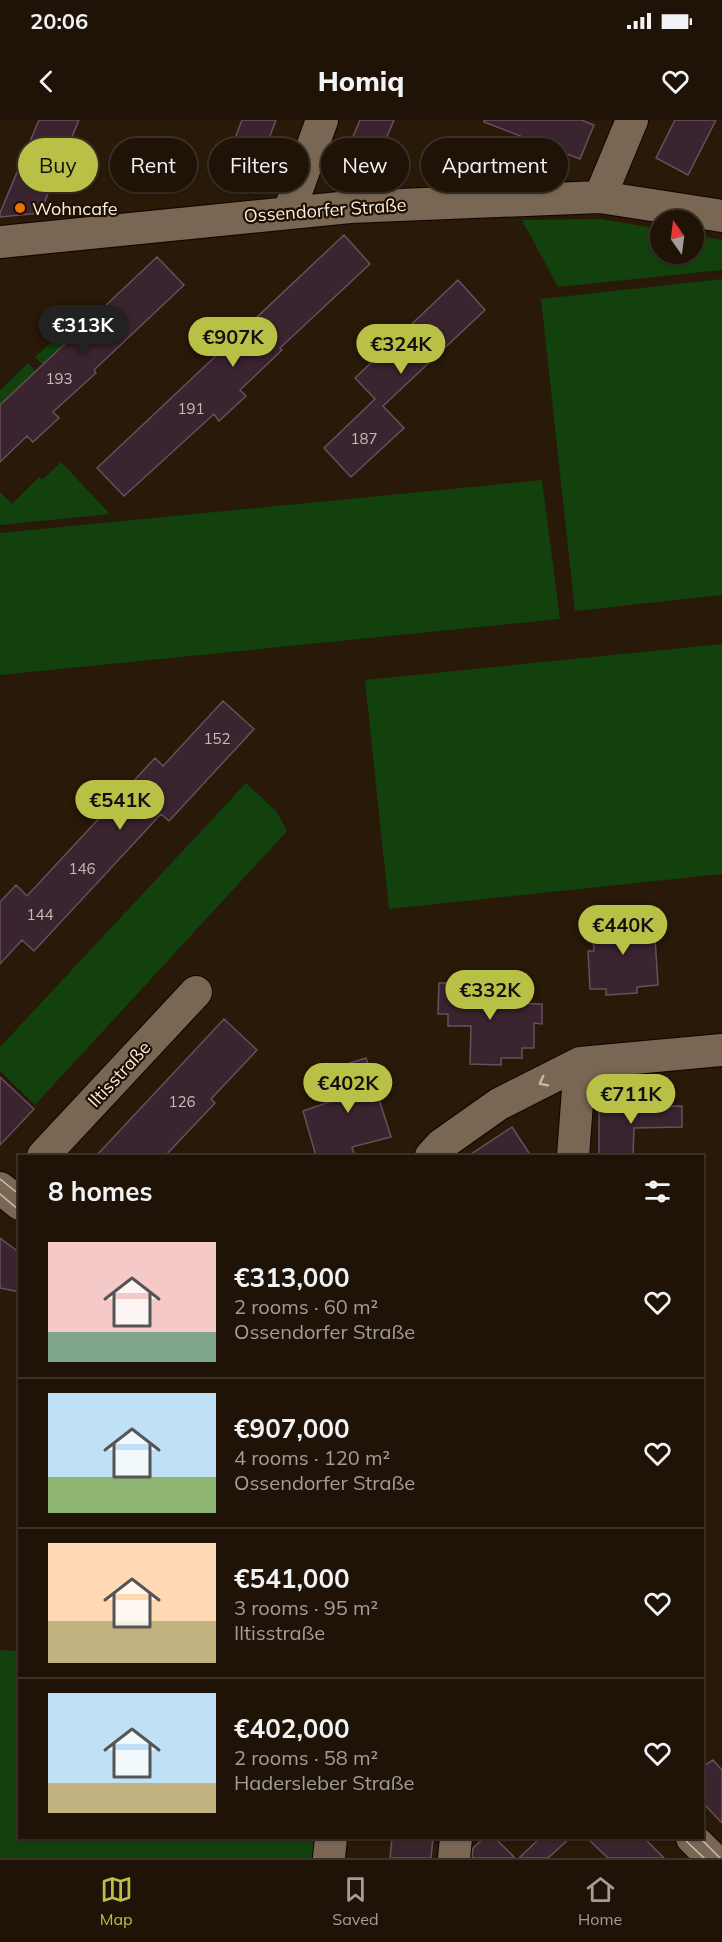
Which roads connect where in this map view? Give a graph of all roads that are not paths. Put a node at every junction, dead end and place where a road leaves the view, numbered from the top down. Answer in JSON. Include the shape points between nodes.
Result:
{"nodes":[{"id":1,"x":321,"y":120,"type":"edge"},
{"id":2,"x":632,"y":120,"type":"edge"},
{"id":3,"x":600,"y":196,"type":"junction"},
{"id":4,"x":289,"y":212,"type":"junction"},
{"id":5,"x":722,"y":216,"type":"edge"},
{"id":6,"x":0,"y":242,"type":"edge"},
{"id":7,"x":196,"y":992,"type":"dead end"},
{"id":8,"x":722,"y":1050,"type":"edge"},
{"id":9,"x":580,"y":1063,"type":"junction"},
{"id":10,"x":44,"y":1155,"type":"edge"},
{"id":11,"x":432,"y":1155,"type":"edge"},
{"id":12,"x":573,"y":1155,"type":"edge"},
{"id":13,"x":331,"y":1839,"type":"edge"},
{"id":14,"x":456,"y":1839,"type":"edge"},
{"id":15,"x":693,"y":1839,"type":"edge"},
{"id":16,"x":329,"y":1858,"type":"edge"},
{"id":17,"x":454,"y":1858,"type":"edge"},
{"id":18,"x":712,"y":1858,"type":"edge"}],
"edges":[{"from":1,"to":4,"type":"street"},
{"from":2,"to":3,"type":"street"},
{"from":3,"to":4,"type":"street","name":"Ossendorfer Straße"},
{"from":3,"to":5,"type":"street","name":"Ossendorfer Straße"},
{"from":4,"to":6,"type":"street","name":"Ossendorfer Straße"},
{"from":7,"to":10,"type":"street","name":"Iltisstraße"},
{"from":8,"to":9,"type":"street"},
{"from":9,"to":11,"type":"street","one_way":true,"via":[[499,1104]]},
{"from":9,"to":12,"type":"street"},
{"from":13,"to":16,"type":"street"},
{"from":14,"to":17,"type":"street"},
{"from":15,"to":18,"type":"street"}]}
